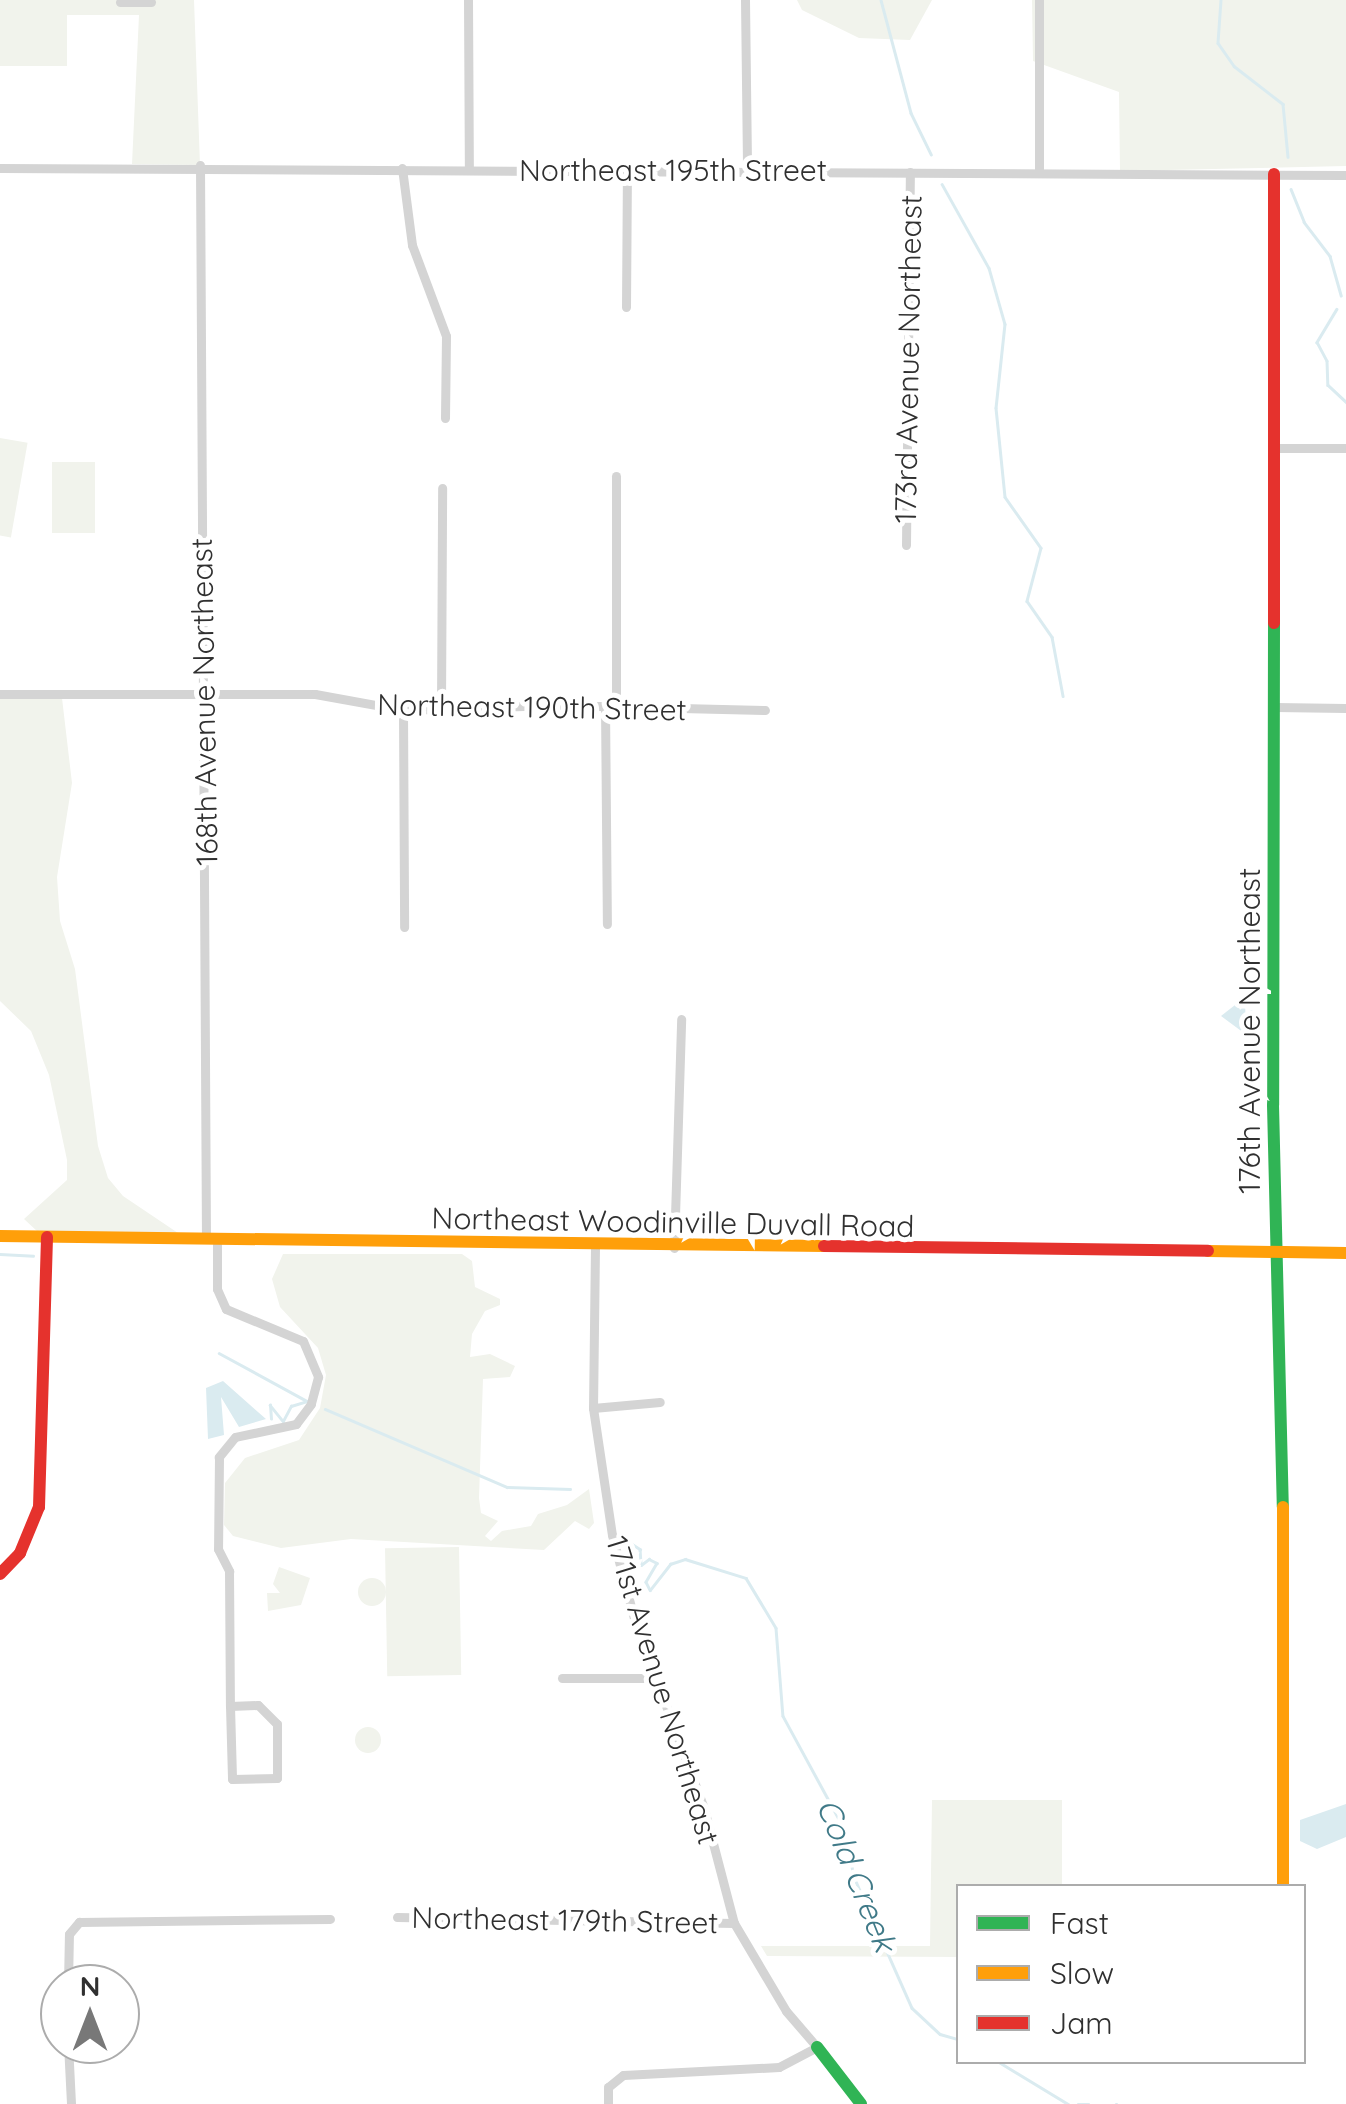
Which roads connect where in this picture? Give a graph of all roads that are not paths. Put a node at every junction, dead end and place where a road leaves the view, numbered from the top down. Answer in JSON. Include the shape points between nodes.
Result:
{"nodes":[{"id":1,"x":468,"y":0,"type":"edge"},
{"id":2,"x":745,"y":0,"type":"edge"},
{"id":3,"x":1040,"y":0,"type":"edge"},
{"id":4,"x":120,"y":2,"type":"edge"},
{"id":5,"x":151,"y":2,"type":"edge"},
{"id":6,"x":200,"y":165,"type":"junction"},
{"id":7,"x":0,"y":168,"type":"edge"},
{"id":8,"x":402,"y":168,"type":"junction"},
{"id":9,"x":469,"y":168,"type":"junction"},
{"id":10,"x":626,"y":170,"type":"junction"},
{"id":11,"x":747,"y":171,"type":"junction"},
{"id":12,"x":910,"y":172,"type":"junction"},
{"id":13,"x":1039,"y":172,"type":"junction"},
{"id":14,"x":1274,"y":174,"type":"junction"},
{"id":15,"x":1346,"y":175,"type":"edge"},
{"id":16,"x":626,"y":307,"type":"dead end"},
{"id":17,"x":445,"y":418,"type":"dead end"},
{"id":18,"x":1276,"y":448,"type":"junction"},
{"id":19,"x":1346,"y":448,"type":"edge"},
{"id":20,"x":616,"y":476,"type":"dead end"},
{"id":21,"x":442,"y":488,"type":"dead end"},
{"id":22,"x":906,"y":545,"type":"dead end"},
{"id":23,"x":0,"y":694,"type":"edge"},
{"id":24,"x":204,"y":695,"type":"junction"},
{"id":25,"x":610,"y":705,"type":"junction"},
{"id":26,"x":1275,"y":707,"type":"junction"},
{"id":27,"x":441,"y":708,"type":"junction"},
{"id":28,"x":1346,"y":708,"type":"edge"},
{"id":29,"x":403,"y":710,"type":"junction"},
{"id":30,"x":765,"y":710,"type":"dead end"},
{"id":31,"x":607,"y":924,"type":"dead end"},
{"id":32,"x":404,"y":927,"type":"dead end"},
{"id":33,"x":681,"y":1019,"type":"dead end"},
{"id":34,"x":0,"y":1236,"type":"edge"},
{"id":35,"x":47,"y":1237,"type":"junction"},
{"id":36,"x":212,"y":1240,"type":"junction"},
{"id":37,"x":594,"y":1246,"type":"junction"},
{"id":38,"x":674,"y":1248,"type":"junction"},
{"id":39,"x":1275,"y":1252,"type":"junction"},
{"id":40,"x":1346,"y":1253,"type":"edge"},
{"id":41,"x":660,"y":1402,"type":"dead end"},
{"id":42,"x":594,"y":1408,"type":"junction"},
{"id":43,"x":5,"y":1570,"type":"edge"},
{"id":44,"x":562,"y":1678,"type":"dead end"},
{"id":45,"x":654,"y":1678,"type":"junction"},
{"id":46,"x":230,"y":1706,"type":"junction"},
{"id":47,"x":1283,"y":1884,"type":"edge"},
{"id":48,"x":396,"y":1918,"type":"dead end"},
{"id":49,"x":330,"y":1919,"type":"dead end"},
{"id":50,"x":734,"y":1924,"type":"junction"},
{"id":51,"x":68,"y":1964,"type":"edge"},
{"id":52,"x":817,"y":2047,"type":"junction"},
{"id":53,"x":69,"y":2064,"type":"edge"},
{"id":54,"x":71,"y":2104,"type":"edge"},
{"id":55,"x":608,"y":2104,"type":"edge"},
{"id":56,"x":861,"y":2104,"type":"edge"}],
"edges":[{"from":1,"to":9,"type":"street"},
{"from":2,"to":11,"type":"street"},
{"from":3,"to":13,"type":"street"},
{"from":4,"to":5,"type":"street"},
{"from":6,"to":7,"type":"street","name":"Northeast 195th Street"},
{"from":6,"to":8,"type":"street","name":"Northeast 195th Street"},
{"from":6,"to":24,"type":"street","name":"168th Avenue Northeast"},
{"from":8,"to":9,"type":"street","name":"Northeast 195th Street"},
{"from":8,"to":17,"type":"street","via":[[412,244],[446,336]]},
{"from":9,"to":10,"type":"street","name":"Northeast 195th Street"},
{"from":10,"to":11,"type":"street","name":"Northeast 195th Street"},
{"from":10,"to":16,"type":"street"},
{"from":11,"to":12,"type":"street","name":"Northeast 195th Street"},
{"from":12,"to":13,"type":"street","name":"Northeast 195th Street"},
{"from":12,"to":22,"type":"street","name":"173rd Avenue Northeast"},
{"from":13,"to":14,"type":"street","name":"Northeast 195th Street"},
{"from":14,"to":15,"type":"street","name":"Northeast 195th Street"},
{"from":14,"to":18,"type":"street","name":"176th Avenue Northeast"},
{"from":18,"to":19,"type":"street"},
{"from":18,"to":26,"type":"street","name":"176th Avenue Northeast"},
{"from":20,"to":25,"type":"street"},
{"from":21,"to":27,"type":"street"},
{"from":23,"to":24,"type":"street","name":"Northeast 190th Street"},
{"from":24,"to":29,"type":"street","name":"Northeast 190th Street","via":[[315,694]]},
{"from":24,"to":36,"type":"street","name":"168th Avenue Northeast"},
{"from":25,"to":27,"type":"street","name":"Northeast 190th Street"},
{"from":25,"to":30,"type":"street","name":"Northeast 190th Street"},
{"from":25,"to":31,"type":"street"},
{"from":26,"to":28,"type":"street"},
{"from":26,"to":39,"type":"street","name":"176th Avenue Northeast"},
{"from":27,"to":29,"type":"street","name":"Northeast 190th Street"},
{"from":29,"to":32,"type":"street"},
{"from":33,"to":38,"type":"street"},
{"from":34,"to":35,"type":"street","name":"Northeast Woodinville Duvall Road"},
{"from":35,"to":36,"type":"street","name":"Northeast Woodinville Duvall Road"},
{"from":35,"to":43,"type":"street","via":[[39,1507]]},
{"from":36,"to":37,"type":"street","name":"Northeast Woodinville Duvall Road"},
{"from":36,"to":46,"type":"street","name":"168th Avenue Northeast","via":[[226,1309],[303,1341],[318,1378],[296,1424],[235,1437],[219,1457],[217,1535],[229,1571]]},
{"from":37,"to":38,"type":"street","name":"Northeast Woodinville Duvall Road"},
{"from":37,"to":42,"type":"street","name":"171st Avenue Northeast"},
{"from":38,"to":39,"type":"street","name":"Northeast Woodinville Duvall Road"},
{"from":39,"to":40,"type":"street","name":"Northeast Woodinville Duvall Road"},
{"from":39,"to":47,"type":"street","name":"176th Avenue Northeast","via":[[1283,1375]]},
{"from":41,"to":42,"type":"street"},
{"from":42,"to":45,"type":"street","name":"171st Avenue Northeast","via":[[612,1535]]},
{"from":44,"to":45,"type":"street"},
{"from":45,"to":50,"type":"street","name":"171st Avenue Northeast","via":[[704,1809]]},
{"from":46,"to":46,"type":"street","via":[[232,1780],[278,1778],[276,1724],[258,1705]]},
{"from":48,"to":50,"type":"street","name":"Northeast 179th Street"},
{"from":49,"to":51,"type":"street","via":[[80,1922],[69,1934]]},
{"from":50,"to":52,"type":"street","name":"171st Avenue Northeast","via":[[786,2012]]},
{"from":52,"to":55,"type":"street","via":[[779,2066],[632,2073],[608,2087]]},
{"from":52,"to":56,"type":"street"},
{"from":53,"to":54,"type":"street"}]}
